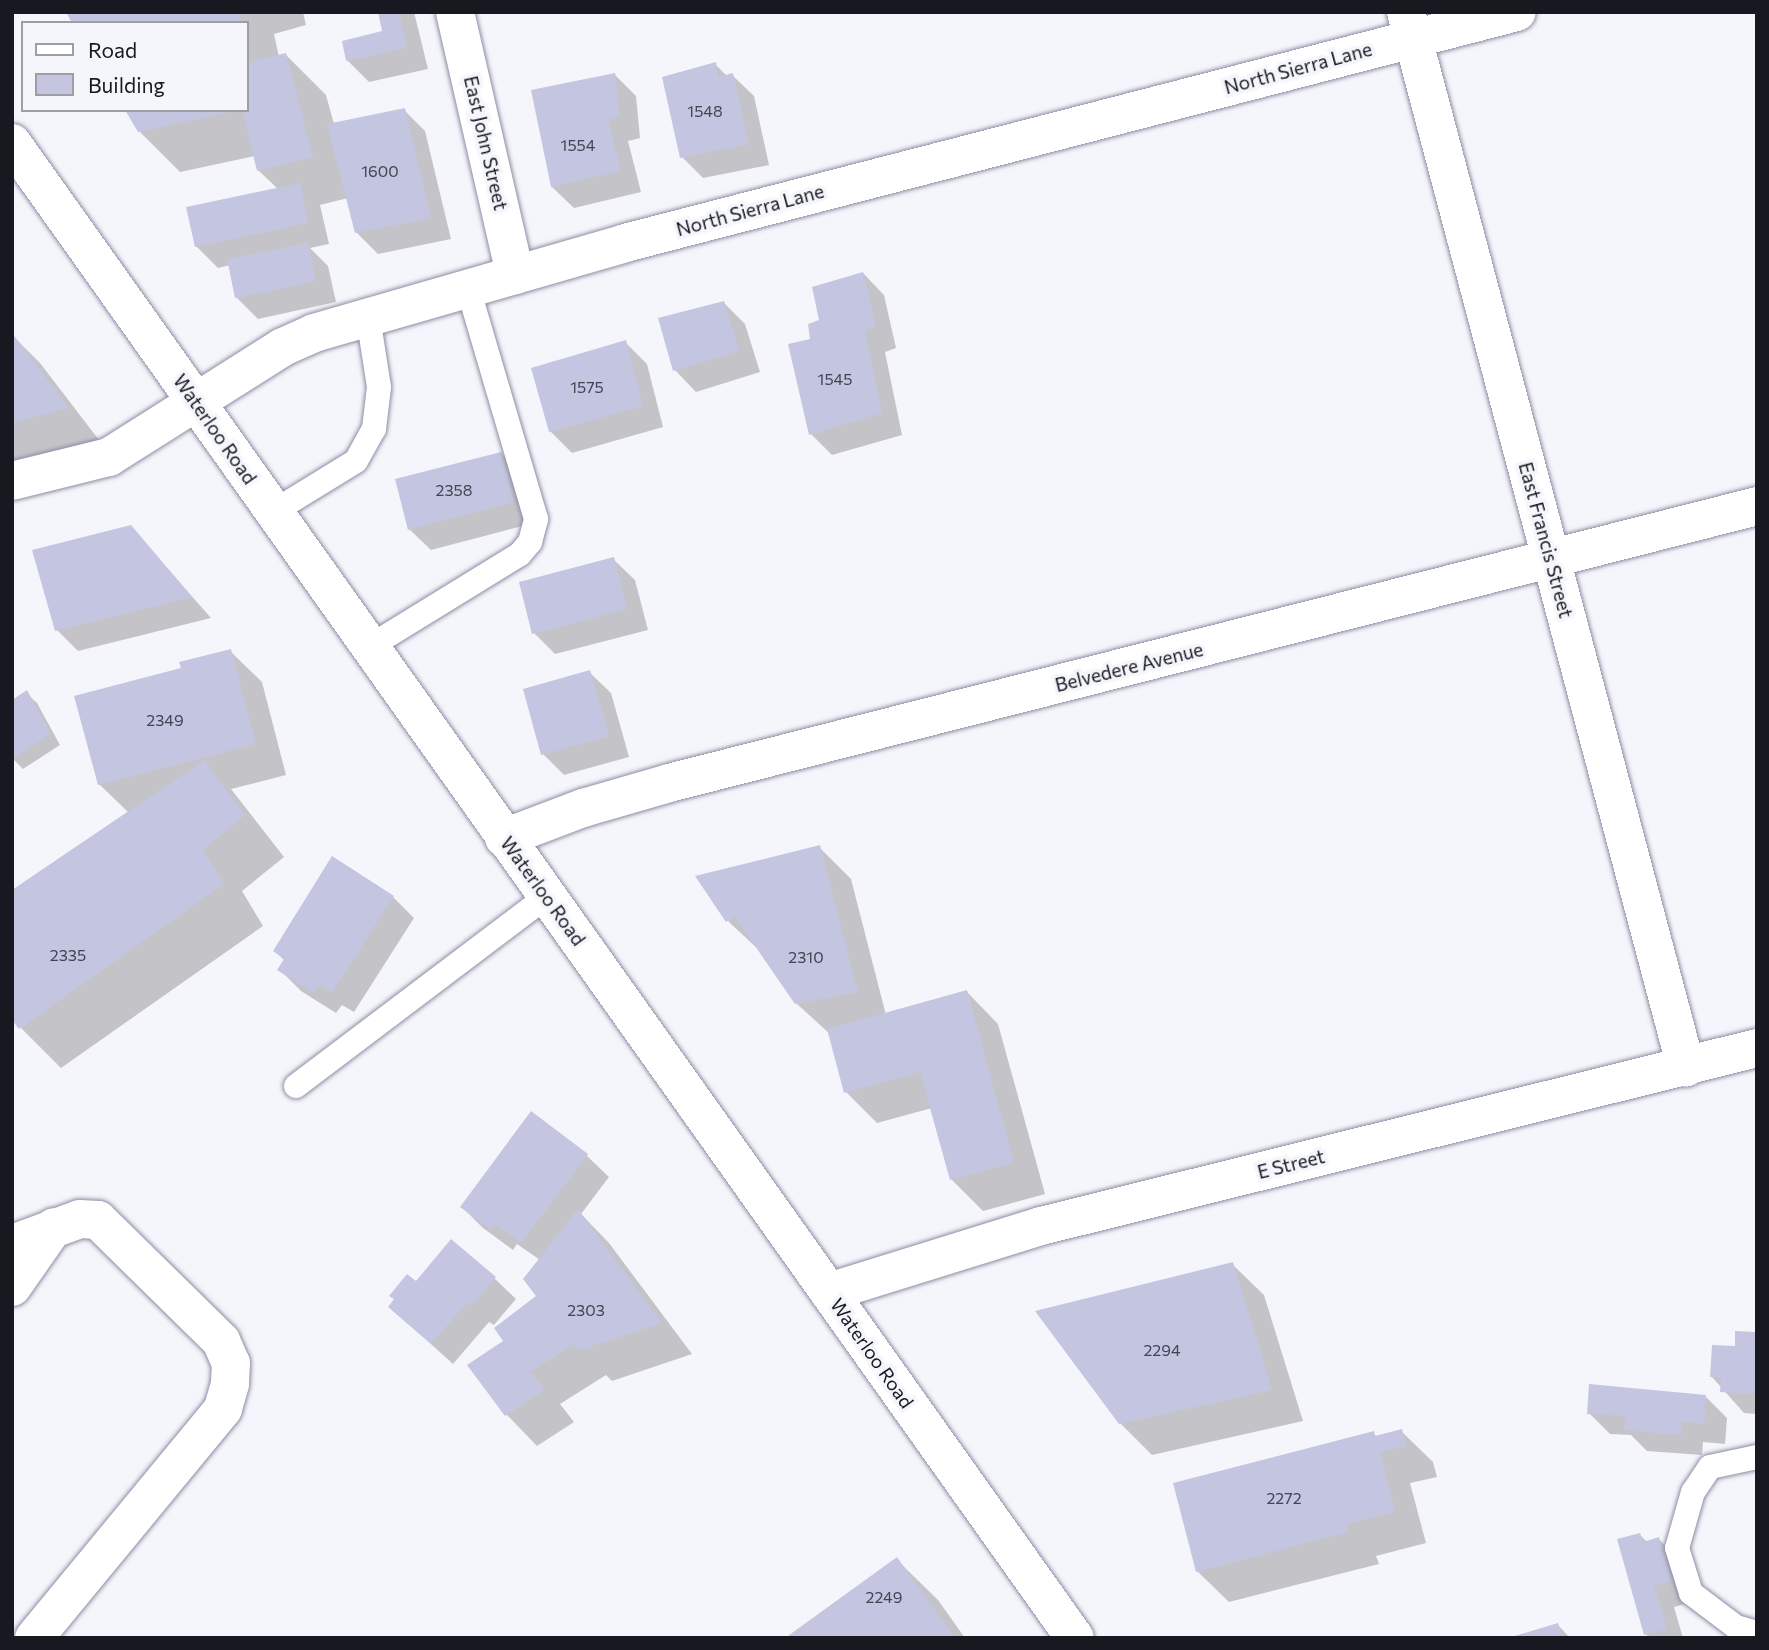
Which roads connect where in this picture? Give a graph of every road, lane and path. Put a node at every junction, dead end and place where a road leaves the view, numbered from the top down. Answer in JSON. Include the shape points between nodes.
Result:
{"nodes":[{"id":1,"x":455,"y":12,"type":"edge"},
{"id":2,"x":1517,"y":12,"type":"edge"},
{"id":3,"x":1409,"y":25,"type":"edge"},
{"id":4,"x":12,"y":143,"type":"edge"},
{"id":5,"x":515,"y":275,"type":"junction"},
{"id":6,"x":468,"y":288,"type":"junction"},
{"id":7,"x":368,"y":317,"type":"junction"},
{"id":8,"x":196,"y":402,"type":"junction"},
{"id":9,"x":12,"y":481,"type":"edge"},
{"id":10,"x":1757,"y":506,"type":"edge"},
{"id":11,"x":274,"y":512,"type":"junction"},
{"id":12,"x":1552,"y":560,"type":"junction"},
{"id":13,"x":369,"y":647,"type":"junction"},
{"id":14,"x":504,"y":838,"type":"junction"},
{"id":15,"x":547,"y":897,"type":"junction"},
{"id":16,"x":1757,"y":1048,"type":"edge"},
{"id":17,"x":1686,"y":1067,"type":"junction"},
{"id":18,"x":296,"y":1086,"type":"dead end"},
{"id":19,"x":54,"y":1227,"type":"junction"},
{"id":20,"x":12,"y":1244,"type":"edge"},
{"id":21,"x":12,"y":1287,"type":"edge"},
{"id":22,"x":829,"y":1292,"type":"junction"},
{"id":23,"x":1757,"y":1457,"type":"edge"},
{"id":24,"x":1757,"y":1633,"type":"edge"},
{"id":25,"x":34,"y":1638,"type":"edge"},
{"id":26,"x":1075,"y":1638,"type":"edge"}],
"edges":[{"from":1,"to":5,"type":"street","name":"East John Street"},
{"from":2,"to":3,"type":"street","name":"North Sierra Lane"},
{"from":3,"to":5,"type":"street","name":"North Sierra Lane"},
{"from":3,"to":12,"type":"street","name":"East Francis Street"},
{"from":4,"to":8,"type":"street","name":"Waterloo Road"},
{"from":5,"to":6,"type":"street","name":"North Sierra Lane"},
{"from":6,"to":7,"type":"street","name":"North Sierra Lane"},
{"from":6,"to":13,"type":"lane","via":[[536,519],[530,542],[520,554]]},
{"from":7,"to":8,"type":"street","name":"North Sierra Lane","via":[[314,332],[283,347]]},
{"from":7,"to":11,"type":"lane","via":[[379,387],[374,429],[356,461]]},
{"from":8,"to":9,"type":"street","name":"North Sierra Lane","via":[[109,457]]},
{"from":8,"to":11,"type":"street","name":"Waterloo Road"},
{"from":10,"to":12,"type":"street","name":"Belvedere Avenue"},
{"from":11,"to":13,"type":"street","name":"Waterloo Road"},
{"from":12,"to":14,"type":"street","name":"Belvedere Avenue","via":[[669,783]]},
{"from":12,"to":17,"type":"street","name":"East Francis Street"},
{"from":13,"to":14,"type":"street","name":"Waterloo Road"},
{"from":14,"to":15,"type":"street","name":"Waterloo Road"},
{"from":15,"to":18,"type":"lane"},
{"from":15,"to":22,"type":"street","name":"Waterloo Road"},
{"from":16,"to":17,"type":"street","name":"E Street"},
{"from":17,"to":22,"type":"street","name":"E Street","via":[[1041,1226]]},
{"from":19,"to":20,"type":"street"},
{"from":19,"to":21,"type":"street"},
{"from":19,"to":25,"type":"street","via":[[80,1219],[97,1220],[221,1340],[231,1363],[230,1384],[223,1409]]},
{"from":22,"to":26,"type":"street","name":"Waterloo Road"},
{"from":23,"to":24,"type":"lane","via":[[1710,1467],[1693,1492],[1677,1548],[1691,1593],[1736,1627]]}]}
